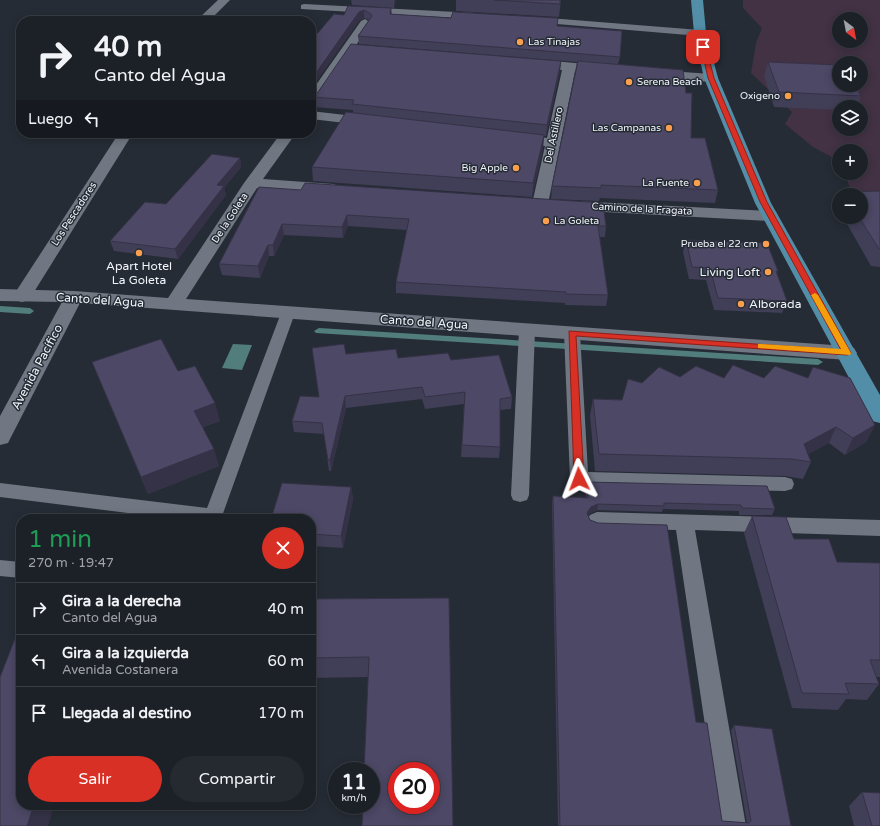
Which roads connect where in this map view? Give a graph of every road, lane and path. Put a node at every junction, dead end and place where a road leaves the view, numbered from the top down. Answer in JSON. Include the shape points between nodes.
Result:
{"nodes":[{"id":1,"x":224,"y":0,"type":"edge"},
{"id":2,"x":335,"y":0,"type":"edge"},
{"id":3,"x":697,"y":0,"type":"edge"},
{"id":4,"x":304,"y":6,"type":"dead end"},
{"id":5,"x":330,"y":8,"type":"junction"},
{"id":6,"x":207,"y":16,"type":"edge"},
{"id":7,"x":488,"y":17,"type":"edge"},
{"id":8,"x":527,"y":20,"type":"edge"},
{"id":9,"x":365,"y":23,"type":"edge"},
{"id":10,"x":699,"y":30,"type":"junction"},
{"id":11,"x":349,"y":48,"type":"junction"},
{"id":12,"x":365,"y":49,"type":"edge"},
{"id":13,"x":522,"y":63,"type":"edge"},
{"id":14,"x":569,"y":67,"type":"junction"},
{"id":15,"x":616,"y":71,"type":"edge"},
{"id":16,"x":640,"y":73,"type":"edge"},
{"id":17,"x":711,"y":78,"type":"junction"},
{"id":18,"x":316,"y":95,"type":"edge"},
{"id":19,"x":316,"y":116,"type":"edge"},
{"id":20,"x":389,"y":124,"type":"edge"},
{"id":21,"x":497,"y":136,"type":"edge"},
{"id":22,"x":123,"y":138,"type":"edge"},
{"id":23,"x":285,"y":138,"type":"edge"},
{"id":24,"x":552,"y":142,"type":"junction"},
{"id":25,"x":252,"y":183,"type":"junction"},
{"id":26,"x":345,"y":190,"type":"edge"},
{"id":27,"x":532,"y":203,"type":"joint"},
{"id":28,"x":770,"y":216,"type":"junction"},
{"id":29,"x":0,"y":295,"type":"edge"},
{"id":30,"x":22,"y":296,"type":"junction"},
{"id":31,"x":74,"y":297,"type":"junction"},
{"id":32,"x":173,"y":305,"type":"junction"},
{"id":33,"x":288,"y":313,"type":"junction"},
{"id":34,"x":526,"y":339,"type":"junction"},
{"id":35,"x":572,"y":342,"type":"junction"},
{"id":36,"x":847,"y":353,"type":"junction"},
{"id":37,"x":880,"y":415,"type":"edge"},
{"id":38,"x":0,"y":437,"type":"edge"},
{"id":39,"x":785,"y":484,"type":"dead end"},
{"id":40,"x":0,"y":490,"type":"edge"},
{"id":41,"x":520,"y":495,"type":"dead end"},
{"id":42,"x":197,"y":514,"type":"edge"},
{"id":43,"x":214,"y":514,"type":"edge"},
{"id":44,"x":597,"y":520,"type":"dead end"},
{"id":45,"x":684,"y":522,"type":"junction"},
{"id":46,"x":880,"y":528,"type":"edge"},
{"id":47,"x":0,"y":568,"type":"edge"},
{"id":48,"x":16,"y":570,"type":"edge"},
{"id":49,"x":733,"y":826,"type":"edge"}],
"edges":[{"from":1,"to":6,"type":"street"},
{"from":2,"to":5,"type":"lane"},
{"from":3,"to":10,"type":"main road"},
{"from":4,"to":5,"type":"lane"},
{"from":5,"to":7,"type":"lane"},
{"from":8,"to":10,"type":"lane","via":[[641,29]]},
{"from":9,"to":11,"type":"street"},
{"from":10,"to":17,"type":"main road"},
{"from":11,"to":12,"type":"street"},
{"from":11,"to":18,"type":"street"},
{"from":13,"to":14,"type":"street"},
{"from":14,"to":15,"type":"street"},
{"from":14,"to":24,"type":"street","name":"Del Astillero"},
{"from":16,"to":17,"type":"street"},
{"from":17,"to":28,"type":"main road"},
{"from":19,"to":20,"type":"street"},
{"from":21,"to":24,"type":"street"},
{"from":22,"to":30,"type":"street","name":"Los Pescadores"},
{"from":23,"to":25,"type":"street","name":"De la Goleta"},
{"from":24,"to":27,"type":"street","name":"Del Astillero"},
{"from":25,"to":26,"type":"street"},
{"from":25,"to":32,"type":"street","name":"De la Goleta"},
{"from":27,"to":28,"type":"street","name":"Camino de la Fragata"},
{"from":28,"to":36,"type":"main road"},
{"from":29,"to":30,"type":"street","name":"Canto del Agua"},
{"from":30,"to":31,"type":"street","name":"Canto del Agua"},
{"from":31,"to":32,"type":"street","name":"Canto del Agua"},
{"from":31,"to":38,"type":"street","name":"Avenida Pacífico"},
{"from":32,"to":33,"type":"street","name":"Canto del Agua"},
{"from":33,"to":34,"type":"street","name":"Canto del Agua"},
{"from":33,"to":43,"type":"lane"},
{"from":34,"to":35,"type":"street","name":"Canto del Agua"},
{"from":34,"to":41,"type":"lane"},
{"from":35,"to":36,"type":"street","name":"Canto del Agua"},
{"from":35,"to":39,"type":"lane","via":[[579,479]]},
{"from":36,"to":37,"type":"main road"},
{"from":40,"to":42,"type":"lane"},
{"from":44,"to":45,"type":"lane"},
{"from":45,"to":46,"type":"lane"},
{"from":45,"to":49,"type":"lane"},
{"from":47,"to":48,"type":"lane"}]}
